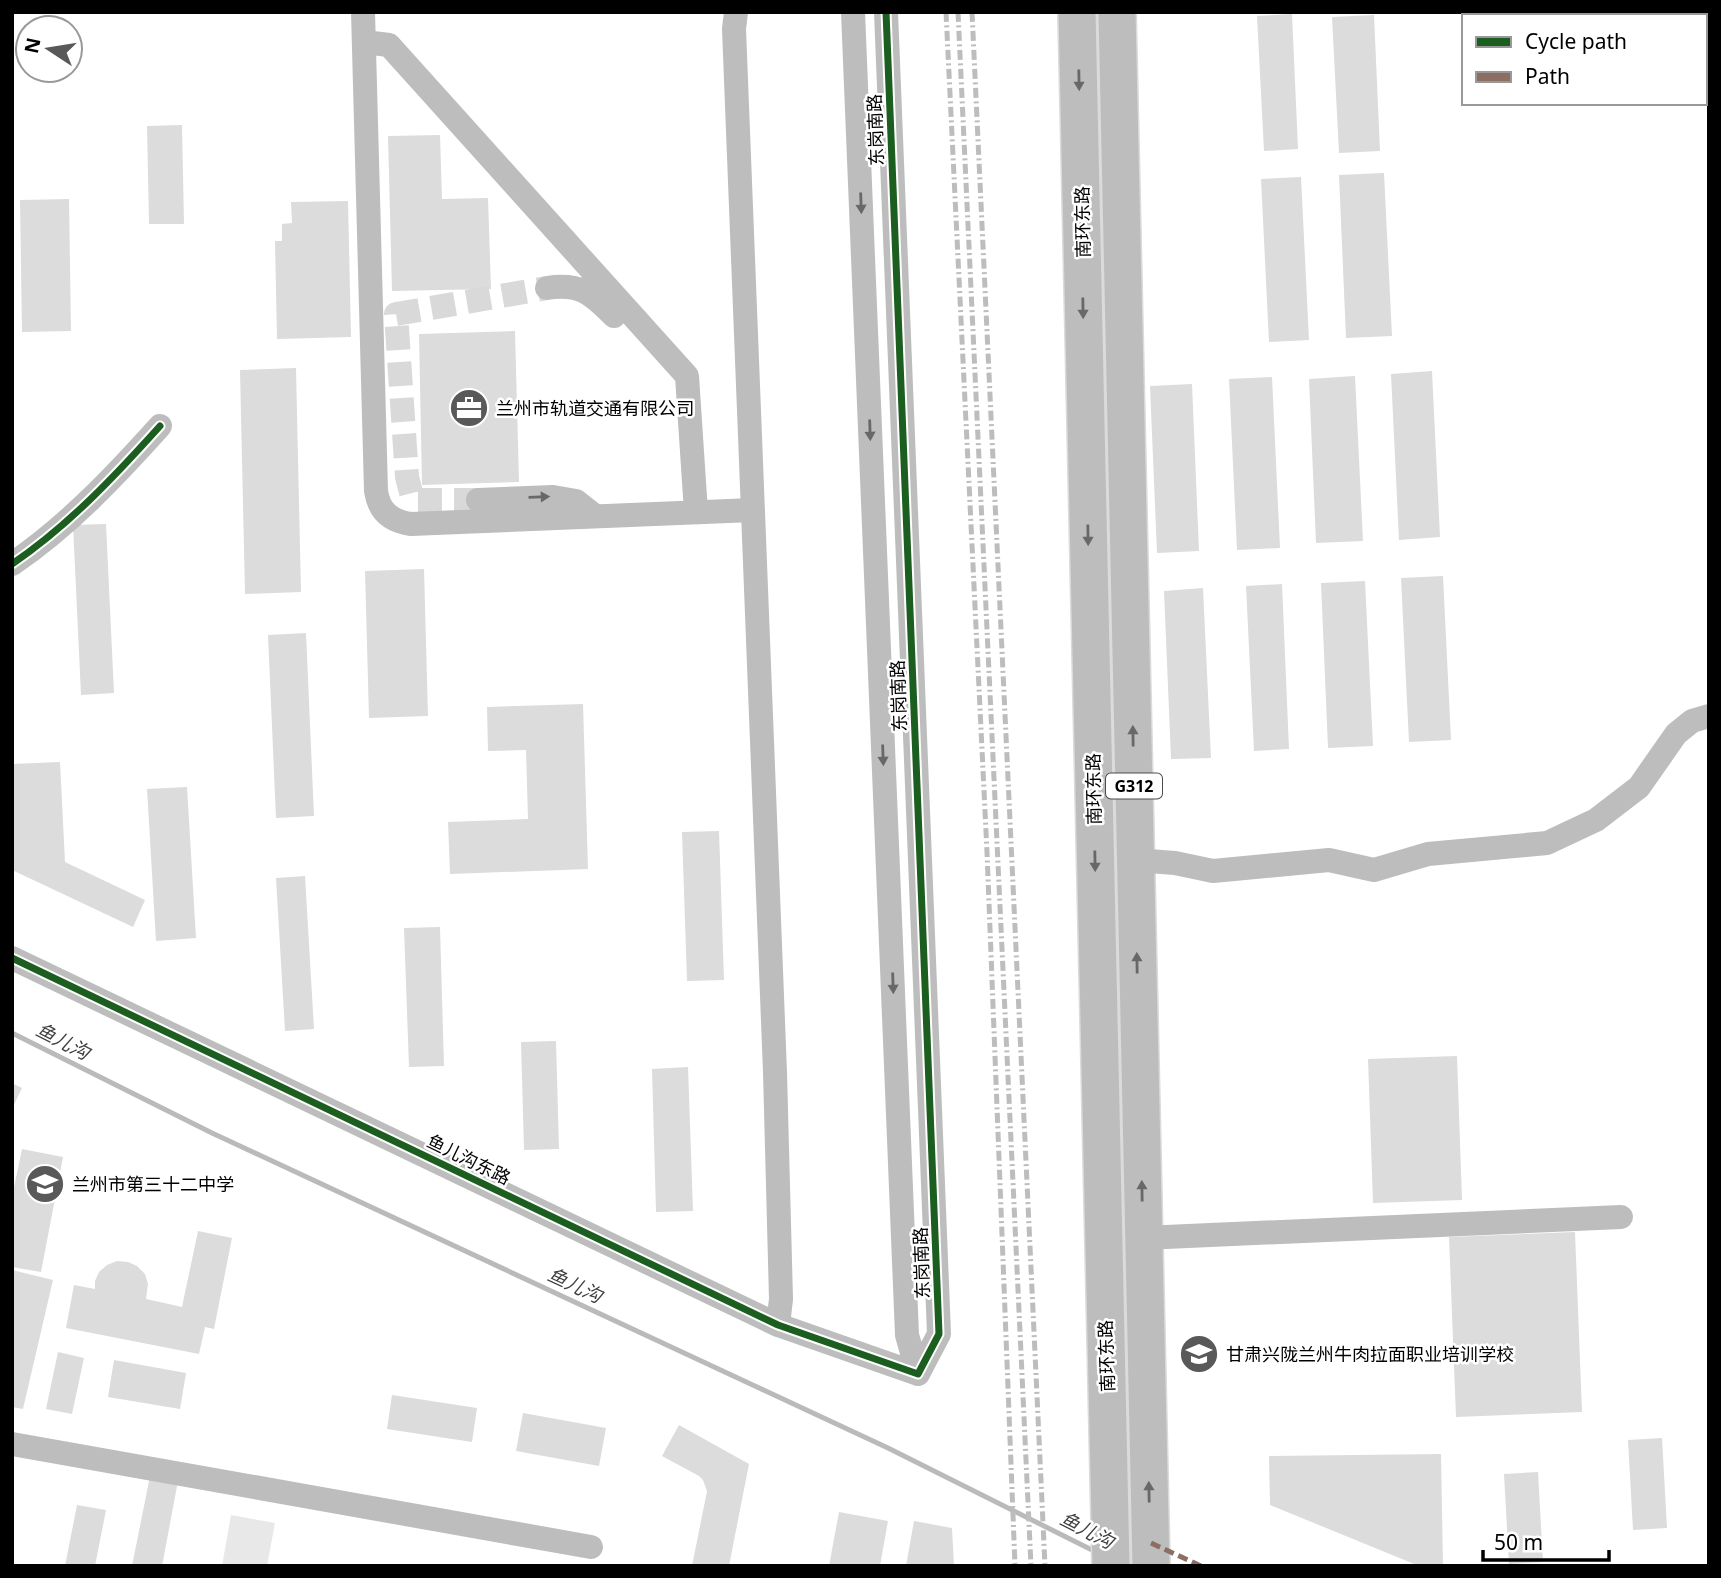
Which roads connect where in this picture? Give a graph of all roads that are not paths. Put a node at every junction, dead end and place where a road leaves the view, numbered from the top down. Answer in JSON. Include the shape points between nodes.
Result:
{"nodes":[{"id":1,"x":363,"y":12,"type":"edge"},
{"id":2,"x":736,"y":12,"type":"edge"},
{"id":3,"x":853,"y":12,"type":"edge"},
{"id":4,"x":886,"y":12,"type":"edge"},
{"id":5,"x":1077,"y":12,"type":"edge"},
{"id":6,"x":1117,"y":12,"type":"edge"},
{"id":7,"x":364,"y":42,"type":"junction"},
{"id":8,"x":547,"y":288,"type":"tunnel mouth"},
{"id":9,"x":651,"y":336,"type":"junction"},
{"id":10,"x":1125,"y":369,"type":"junction"},
{"id":11,"x":1085,"y":370,"type":"junction"},
{"id":12,"x":160,"y":426,"type":"dead end"},
{"id":13,"x":478,"y":500,"type":"tunnel mouth"},
{"id":14,"x":753,"y":510,"type":"junction"},
{"id":15,"x":696,"y":512,"type":"junction"},
{"id":16,"x":595,"y":516,"type":"junction"},
{"id":17,"x":12,"y":564,"type":"edge"},
{"id":18,"x":1709,"y":716,"type":"edge"},
{"id":19,"x":1135,"y":860,"type":"junction"},
{"id":20,"x":12,"y":958,"type":"edge"},
{"id":21,"x":1621,"y":1217,"type":"dead end"},
{"id":22,"x":1143,"y":1238,"type":"junction"},
{"id":23,"x":778,"y":1325,"type":"junction"},
{"id":24,"x":918,"y":1374,"type":"junction"},
{"id":25,"x":21,"y":1445,"type":"edge"},
{"id":26,"x":591,"y":1547,"type":"dead end"},
{"id":27,"x":1111,"y":1553,"type":"edge"},
{"id":28,"x":1151,"y":1563,"type":"edge"}],
"edges":[{"from":1,"to":7,"type":"street"},
{"from":2,"to":14,"type":"street"},
{"from":3,"to":24,"type":"street","name":"东岗南路","one_way":true,"via":[[907,1335]]},
{"from":4,"to":24,"type":"street","name":"东岗南路","via":[[939,1334]]},
{"from":5,"to":11,"type":"highway","name":"南环东路","number":"G312","one_way":true},
{"from":6,"to":10,"type":"highway","number":"G312"},
{"from":7,"to":9,"type":"street","via":[[389,45]]},
{"from":7,"to":16,"type":"street","via":[[378,501],[390,518],[411,524]]},
{"from":8,"to":9,"type":"street","via":[[577,288],[591,294],[616,318]]},
{"from":9,"to":15,"type":"street","via":[[687,376]]},
{"from":10,"to":11,"type":"highway"},
{"from":19,"to":10,"type":"highway","number":"G312","one_way":true},
{"from":11,"to":27,"type":"highway","name":"南环东路","number":"G312","one_way":true},
{"from":12,"to":17,"type":"street","via":[[114,477]]},
{"from":13,"to":16,"type":"street","one_way":true,"via":[[553,497],[576,501]]},
{"from":14,"to":15,"type":"street"},
{"from":14,"to":23,"type":"street","via":[[775,1072]]},
{"from":15,"to":16,"type":"street"},
{"from":18,"to":19,"type":"street","via":[[1692,721],[1675,734],[1639,787],[1596,820],[1547,843],[1428,854],[1374,870],[1329,860],[1213,872]]},
{"from":22,"to":19,"type":"highway","number":"G312","one_way":true},
{"from":20,"to":23,"type":"street","name":"鱼儿沟东路"},
{"from":21,"to":22,"type":"street"},
{"from":28,"to":22,"type":"highway","number":"G312","one_way":true},
{"from":23,"to":24,"type":"street","name":"鱼儿沟东路"},
{"from":25,"to":26,"type":"street"}]}
